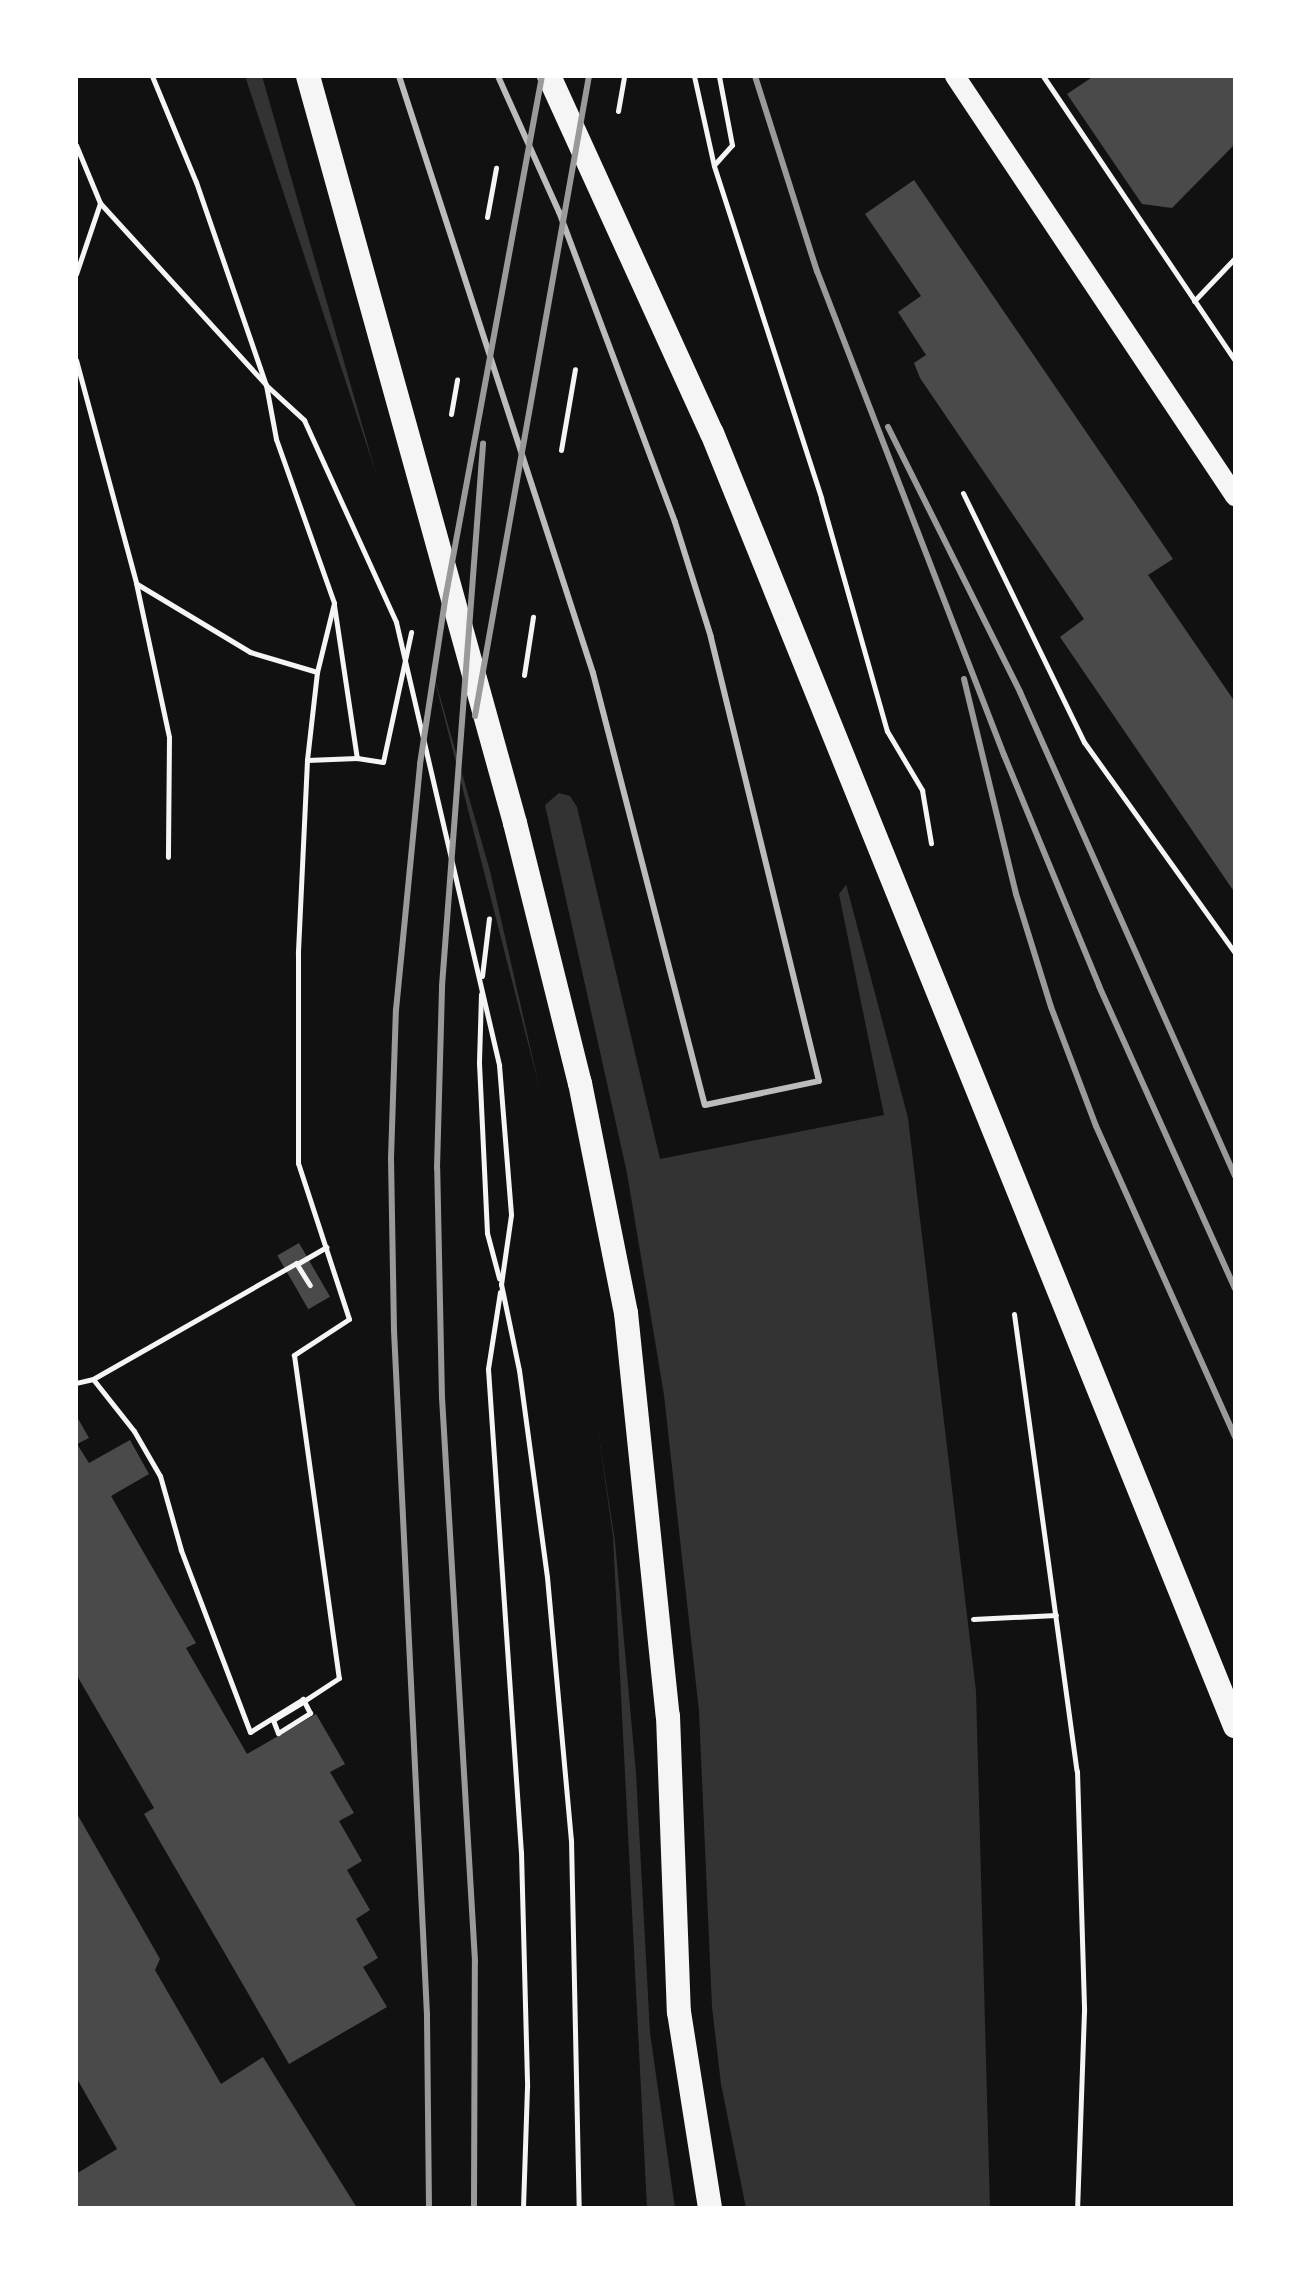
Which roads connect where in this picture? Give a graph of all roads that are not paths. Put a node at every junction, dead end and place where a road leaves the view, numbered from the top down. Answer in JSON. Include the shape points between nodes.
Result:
{"nodes":[{"id":1,"x":308,"y":76,"type":"edge"},
{"id":2,"x":399,"y":76,"type":"edge"},
{"id":3,"x":498,"y":76,"type":"edge"},
{"id":4,"x":549,"y":76,"type":"edge"},
{"id":5,"x":955,"y":76,"type":"edge"},
{"id":6,"x":1235,"y":496,"type":"edge"},
{"id":7,"x":1235,"y":1726,"type":"edge"},
{"id":8,"x":710,"y":2208,"type":"edge"}],
"edges":[{"from":1,"to":8,"type":"highway","via":[[515,823],[580,1083],[626,1313],[668,1716],[679,2012]]},
{"from":2,"to":3,"type":"lane","via":[[593,673],[705,1105],[819,1081],[719,666],[675,522],[570,240]]},
{"from":4,"to":7,"type":"highway","via":[[712,433]]},
{"from":5,"to":6,"type":"main road"}]}
